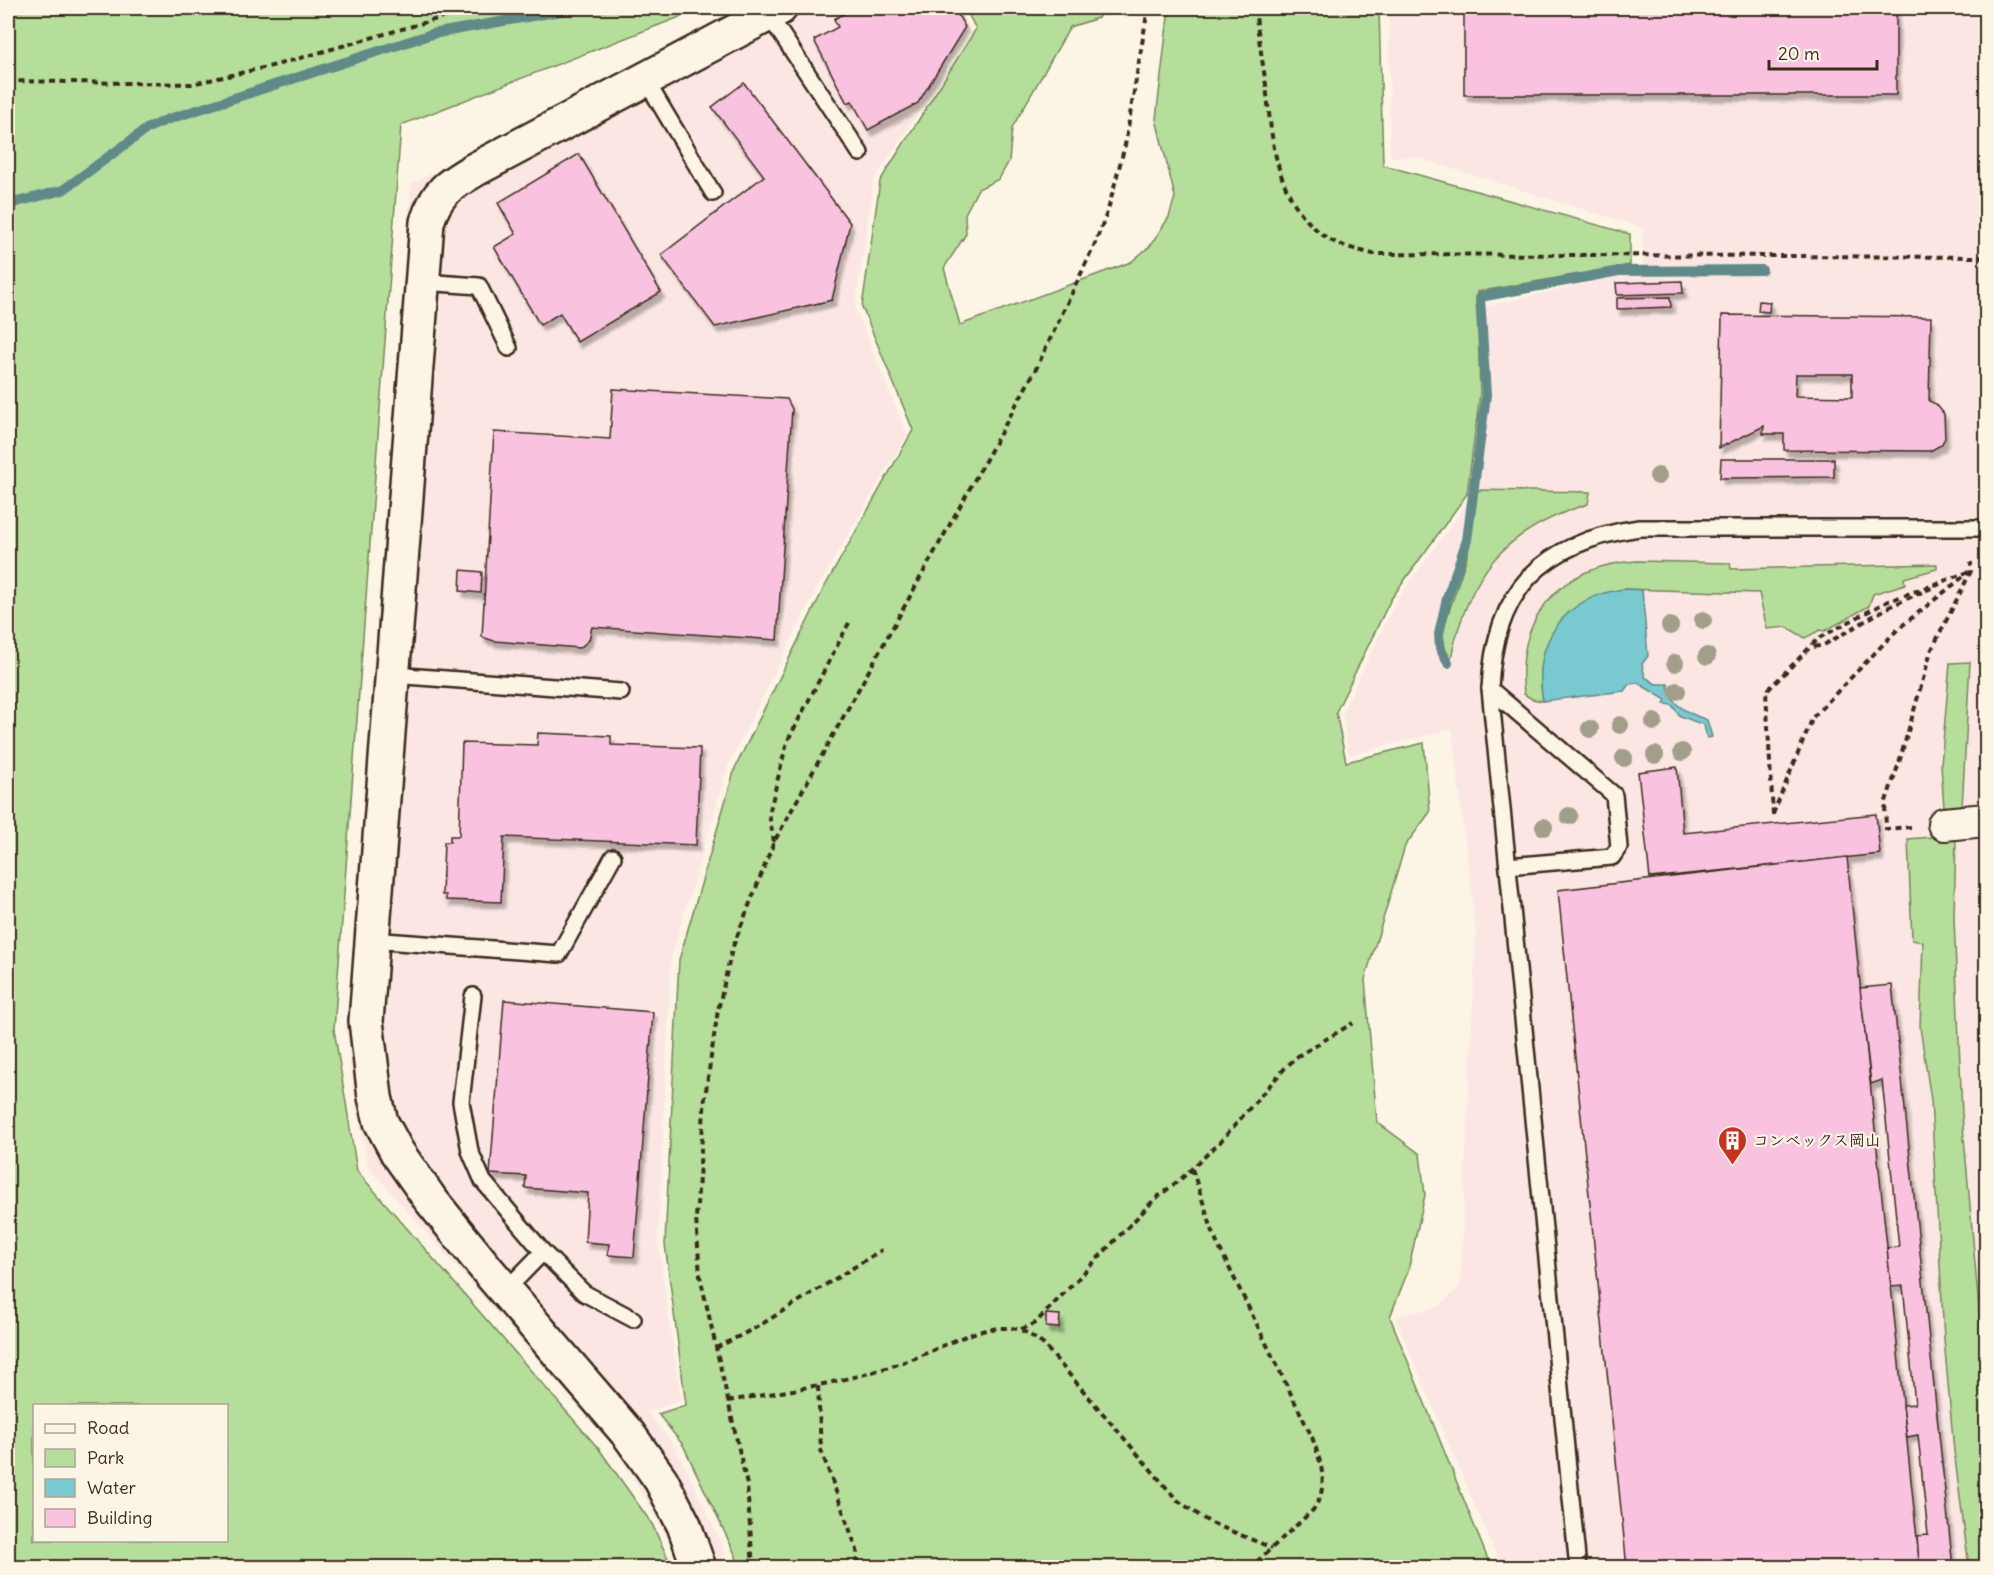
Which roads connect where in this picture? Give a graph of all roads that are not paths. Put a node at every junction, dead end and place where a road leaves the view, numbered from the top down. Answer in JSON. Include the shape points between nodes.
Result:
{"nodes":[{"id":1,"x":774,"y":11,"type":"edge"},
{"id":2,"x":645,"y":79,"type":"junction"},
{"id":3,"x":860,"y":153,"type":"dead end"},
{"id":4,"x":713,"y":194,"type":"dead end"},
{"id":5,"x":423,"y":282,"type":"junction"},
{"id":6,"x":508,"y":348,"type":"dead end"},
{"id":7,"x":1986,"y":528,"type":"edge"},
{"id":8,"x":392,"y":675,"type":"junction"},
{"id":9,"x":1490,"y":689,"type":"junction"},
{"id":10,"x":621,"y":692,"type":"dead end"},
{"id":11,"x":1986,"y":820,"type":"edge"},
{"id":12,"x":1944,"y":824,"type":"dead end"},
{"id":13,"x":612,"y":857,"type":"dead end"},
{"id":14,"x":1508,"y":866,"type":"junction"},
{"id":15,"x":371,"y":940,"type":"junction"},
{"id":16,"x":473,"y":996,"type":"dead end"},
{"id":17,"x":543,"y":1252,"type":"junction"},
{"id":18,"x":505,"y":1292,"type":"junction"},
{"id":19,"x":633,"y":1319,"type":"dead end"},
{"id":20,"x":699,"y":1568,"type":"edge"},
{"id":21,"x":1578,"y":1568,"type":"edge"}],
"edges":[{"from":1,"to":2,"type":"street"},
{"from":1,"to":3,"type":"lane"},
{"from":2,"to":4,"type":"lane"},
{"from":2,"to":5,"type":"street","via":[[445,188],[432,205],[427,222]]},
{"from":5,"to":6,"type":"lane","via":[[479,286]]},
{"from":5,"to":8,"type":"street"},
{"from":7,"to":9,"type":"lane","via":[[1639,528],[1605,533],[1555,555],[1521,587],[1504,617],[1491,654]]},
{"from":8,"to":10,"type":"lane"},
{"from":8,"to":15,"type":"street"},
{"from":9,"to":14,"type":"lane"},
{"from":9,"to":14,"type":"lane","via":[[1614,795],[1619,847],[1612,857]]},
{"from":11,"to":12,"type":"street"},
{"from":13,"to":15,"type":"lane","via":[[559,954]]},
{"from":14,"to":21,"type":"lane"},
{"from":15,"to":18,"type":"street","via":[[366,1021],[381,1122],[430,1199]]},
{"from":16,"to":17,"type":"lane","via":[[461,1102],[470,1151],[483,1181]]},
{"from":17,"to":18,"type":"lane"},
{"from":17,"to":19,"type":"lane","via":[[584,1293]]},
{"from":18,"to":20,"type":"street","via":[[629,1435],[661,1480],[684,1525]]}]}
